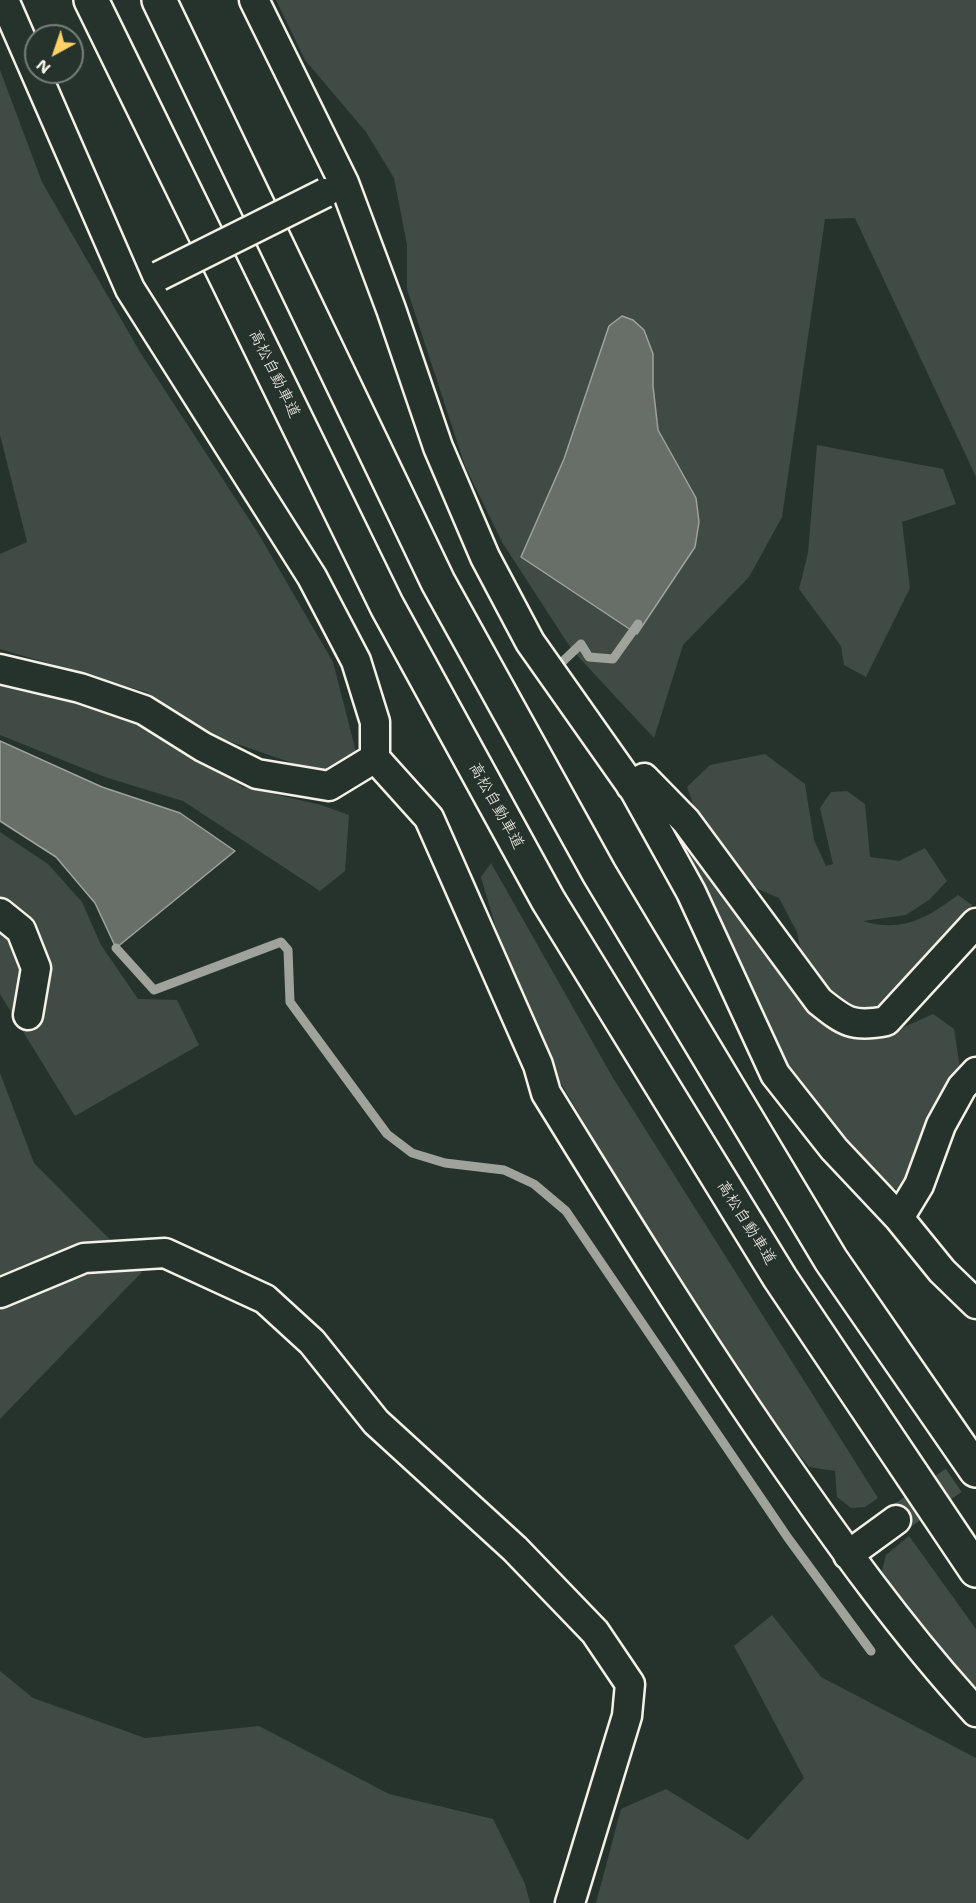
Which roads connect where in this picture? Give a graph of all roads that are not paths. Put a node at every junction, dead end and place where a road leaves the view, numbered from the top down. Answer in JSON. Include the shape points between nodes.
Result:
{"nodes":[{"id":1,"x":4,"y":0,"type":"edge"},
{"id":2,"x":91,"y":0,"type":"edge"},
{"id":3,"x":159,"y":0,"type":"edge"},
{"id":4,"x":254,"y":0,"type":"edge"},
{"id":5,"x":334,"y":188,"type":"junction"},
{"id":6,"x":130,"y":289,"type":"junction"},
{"id":7,"x":0,"y":669,"type":"edge"},
{"id":8,"x":375,"y":758,"type":"junction"},
{"id":9,"x":631,"y":786,"type":"junction"},
{"id":10,"x":0,"y":914,"type":"edge"},
{"id":11,"x":976,"y":923,"type":"edge"},
{"id":12,"x":28,"y":1015,"type":"dead end"},
{"id":13,"x":976,"y":1072,"type":"edge"},
{"id":14,"x":899,"y":1218,"type":"junction"},
{"id":15,"x":0,"y":1293,"type":"edge"},
{"id":16,"x":976,"y":1304,"type":"edge"},
{"id":17,"x":976,"y":1470,"type":"edge"},
{"id":18,"x":896,"y":1520,"type":"tunnel mouth"},
{"id":19,"x":848,"y":1555,"type":"junction"},
{"id":20,"x":976,"y":1570,"type":"edge"},
{"id":21,"x":976,"y":1712,"type":"edge"},
{"id":22,"x":570,"y":1903,"type":"edge"}],
"edges":[{"from":1,"to":6,"type":"street"},
{"from":2,"to":20,"type":"highway","name":"高松自動車道","via":[[387,606],[548,900],[780,1278]]},
{"from":3,"to":17,"type":"highway","via":[[438,582],[598,873],[831,1260]]},
{"from":4,"to":5,"type":"street"},
{"from":5,"to":6,"type":"street","bridge":true},
{"from":5,"to":9,"type":"street","via":[[391,309],[438,447],[486,557],[530,642]]},
{"from":6,"to":8,"type":"street","via":[[312,576],[356,661],[375,722]]},
{"from":7,"to":8,"type":"street","via":[[80,688],[144,710],[203,747],[257,774],[330,786]]},
{"from":8,"to":19,"type":"street","via":[[429,818],[538,1065],[546,1093],[708,1353]]},
{"from":9,"to":11,"type":"street","via":[[644,778],[686,821],[819,1001],[842,1019],[867,1025],[886,1021]]},
{"from":9,"to":14,"type":"street","via":[[691,891],[775,1074],[834,1149]]},
{"from":10,"to":12,"type":"street","via":[[21,930],[36,968]]},
{"from":13,"to":14,"type":"street","via":[[963,1086],[941,1125],[918,1185]]},
{"from":14,"to":16,"type":"street","via":[[942,1271]]},
{"from":15,"to":22,"type":"street","via":[[84,1258],[165,1253],[265,1299],[312,1342],[376,1422],[515,1550],[594,1632],[630,1684],[627,1716]]},
{"from":18,"to":19,"type":"street"},
{"from":19,"to":21,"type":"street","via":[[931,1663]]}]}
